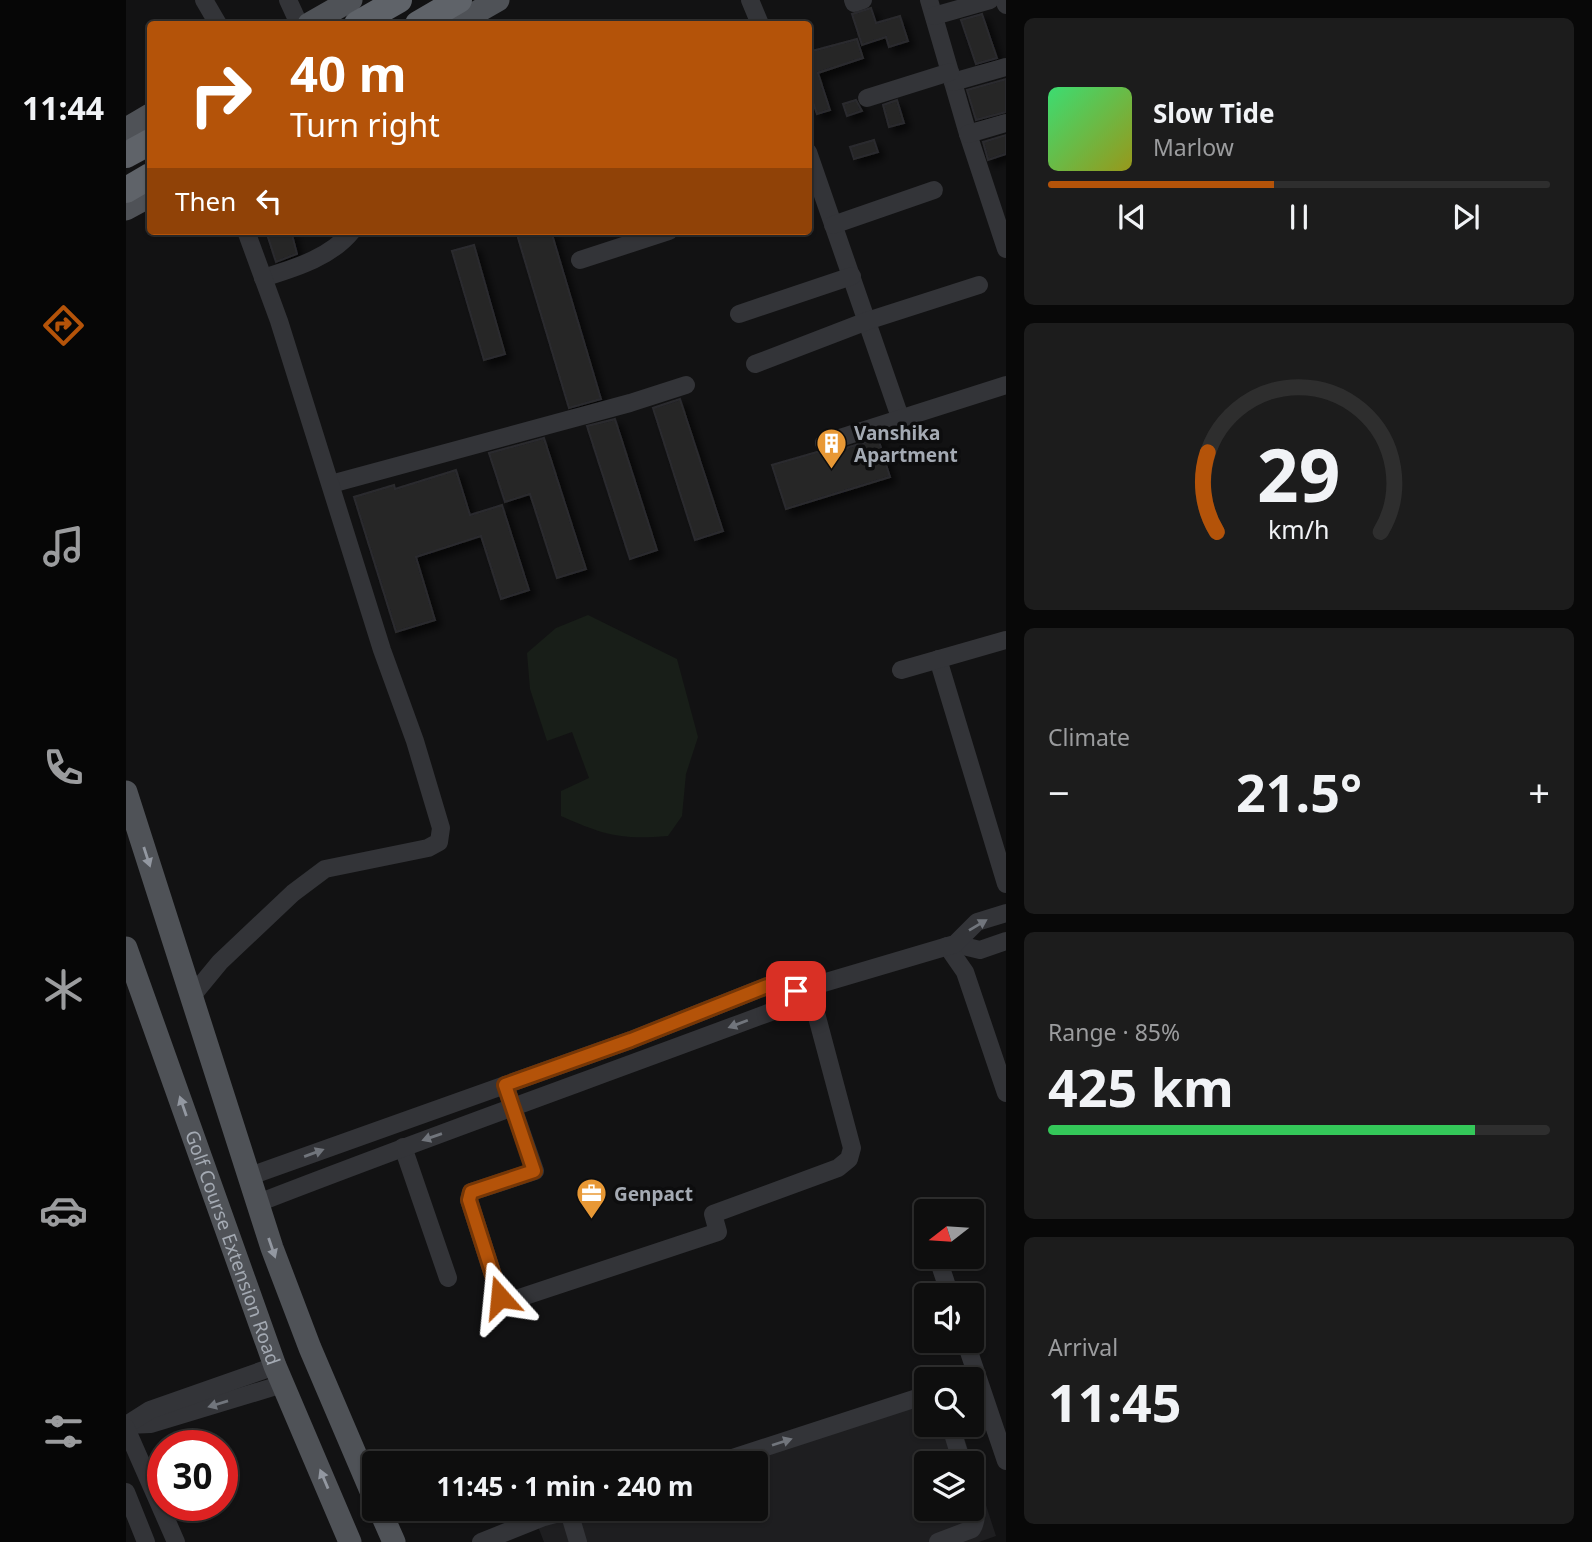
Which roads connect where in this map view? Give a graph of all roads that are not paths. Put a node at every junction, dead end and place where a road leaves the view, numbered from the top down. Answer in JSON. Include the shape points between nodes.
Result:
{"nodes":[{"id":1,"x":204,"y":0,"type":"edge"},
{"id":2,"x":288,"y":0,"type":"edge"},
{"id":3,"x":351,"y":0,"type":"edge"},
{"id":4,"x":399,"y":0,"type":"edge"},
{"id":5,"x":459,"y":0,"type":"edge"},
{"id":6,"x":498,"y":0,"type":"edge"},
{"id":7,"x":750,"y":0,"type":"edge"},
{"id":8,"x":853,"y":0,"type":"edge"},
{"id":9,"x":863,"y":0,"type":"edge"},
{"id":10,"x":990,"y":0,"type":"edge"},
{"id":11,"x":931,"y":8,"type":"edge"},
{"id":12,"x":216,"y":21,"type":"edge"},
{"id":13,"x":298,"y":21,"type":"edge"},
{"id":14,"x":314,"y":21,"type":"edge"},
{"id":15,"x":362,"y":21,"type":"edge"},
{"id":16,"x":423,"y":21,"type":"edge"},
{"id":17,"x":461,"y":21,"type":"edge"},
{"id":18,"x":759,"y":21,"type":"edge"},
{"id":19,"x":1006,"y":67,"type":"edge"},
{"id":20,"x":951,"y":77,"type":"junction"},
{"id":21,"x":867,"y":98,"type":"dead end"},
{"id":22,"x":147,"y":117,"type":"edge"},
{"id":23,"x":1006,"y":123,"type":"edge"},
{"id":24,"x":126,"y":129,"type":"edge"},
{"id":25,"x":968,"y":134,"type":"junction"},
{"id":26,"x":147,"y":144,"type":"edge"},
{"id":27,"x":126,"y":155,"type":"edge"},
{"id":28,"x":147,"y":179,"type":"edge"},
{"id":29,"x":813,"y":184,"type":"edge"},
{"id":30,"x":126,"y":190,"type":"edge"},
{"id":31,"x":934,"y":190,"type":"dead end"},
{"id":32,"x":147,"y":198,"type":"edge"},
{"id":33,"x":126,"y":209,"type":"edge"},
{"id":34,"x":833,"y":225,"type":"junction"},
{"id":35,"x":247,"y":235,"type":"edge"},
{"id":36,"x":348,"y":235,"type":"edge"},
{"id":37,"x":657,"y":235,"type":"edge"},
{"id":38,"x":1006,"y":249,"type":"edge"},
{"id":39,"x":580,"y":260,"type":"dead end"},
{"id":40,"x":852,"y":276,"type":"junction"},
{"id":41,"x":263,"y":278,"type":"junction"},
{"id":42,"x":979,"y":285,"type":"dead end"},
{"id":43,"x":739,"y":314,"type":"dead end"},
{"id":44,"x":867,"y":321,"type":"junction"},
{"id":45,"x":755,"y":364,"type":"dead end"},
{"id":46,"x":685,"y":385,"type":"dead end"},
{"id":47,"x":1006,"y":386,"type":"edge"},
{"id":48,"x":901,"y":420,"type":"junction"},
{"id":49,"x":824,"y":443,"type":"dead end"},
{"id":50,"x":331,"y":484,"type":"junction"},
{"id":51,"x":1006,"y":639,"type":"edge"},
{"id":52,"x":938,"y":660,"type":"junction"},
{"id":53,"x":901,"y":670,"type":"dead end"},
{"id":54,"x":126,"y":792,"type":"edge"},
{"id":55,"x":1006,"y":884,"type":"edge"},
{"id":56,"x":1006,"y":913,"type":"edge"},
{"id":57,"x":1006,"y":942,"type":"edge"},
{"id":58,"x":951,"y":945,"type":"junction"},
{"id":59,"x":126,"y":948,"type":"edge"},
{"id":60,"x":803,"y":989,"type":"junction"},
{"id":61,"x":192,"y":996,"type":"junction"},
{"id":62,"x":505,"y":1085,"type":"junction"},
{"id":63,"x":1006,"y":1093,"type":"edge"},
{"id":64,"x":454,"y":1103,"type":"junction"},
{"id":65,"x":513,"y":1109,"type":"junction"},
{"id":66,"x":462,"y":1126,"type":"junction"},
{"id":67,"x":403,"y":1147,"type":"junction"},
{"id":68,"x":250,"y":1176,"type":"junction"},
{"id":69,"x":258,"y":1203,"type":"junction"},
{"id":70,"x":448,"y":1278,"type":"dead end"},
{"id":71,"x":969,"y":1353,"type":"edge"},
{"id":72,"x":279,"y":1375,"type":"junction"},
{"id":73,"x":914,"y":1399,"type":"edge"},
{"id":74,"x":126,"y":1426,"type":"edge"},
{"id":75,"x":754,"y":1451,"type":"edge"},
{"id":76,"x":1006,"y":1461,"type":"edge"},
{"id":77,"x":362,"y":1471,"type":"edge"},
{"id":78,"x":126,"y":1492,"type":"edge"},
{"id":79,"x":385,"y":1521,"type":"edge"},
{"id":80,"x":534,"y":1521,"type":"edge"},
{"id":81,"x":575,"y":1521,"type":"edge"},
{"id":82,"x":976,"y":1521,"type":"edge"},
{"id":83,"x":146,"y":1542,"type":"edge"},
{"id":84,"x":176,"y":1542,"type":"edge"},
{"id":85,"x":350,"y":1542,"type":"edge"},
{"id":86,"x":394,"y":1542,"type":"edge"},
{"id":87,"x":481,"y":1542,"type":"edge"},
{"id":88,"x":578,"y":1542,"type":"edge"},
{"id":89,"x":938,"y":1542,"type":"edge"}],
"edges":[{"from":1,"to":12,"type":"street"},
{"from":2,"to":13,"type":"street"},
{"from":3,"to":14,"type":"main road"},
{"from":4,"to":15,"type":"highway"},
{"from":5,"to":16,"type":"highway"},
{"from":6,"to":17,"type":"main road"},
{"from":7,"to":18,"type":"street"},
{"from":8,"to":9,"type":"street"},
{"from":10,"to":11,"type":"street"},
{"from":11,"to":20,"type":"street"},
{"from":19,"to":20,"type":"street"},
{"from":20,"to":21,"type":"street"},
{"from":20,"to":25,"type":"street"},
{"from":22,"to":24,"type":"main road"},
{"from":23,"to":25,"type":"street"},
{"from":25,"to":38,"type":"street"},
{"from":26,"to":27,"type":"highway"},
{"from":28,"to":30,"type":"highway"},
{"from":29,"to":34,"type":"street"},
{"from":31,"to":34,"type":"street"},
{"from":32,"to":33,"type":"main road"},
{"from":34,"to":40,"type":"street"},
{"from":35,"to":41,"type":"street"},
{"from":36,"to":41,"type":"street","via":[[336,248]]},
{"from":37,"to":39,"type":"street"},
{"from":40,"to":43,"type":"street"},
{"from":40,"to":44,"type":"street"},
{"from":41,"to":50,"type":"street"},
{"from":42,"to":44,"type":"street"},
{"from":44,"to":45,"type":"street"},
{"from":44,"to":48,"type":"street"},
{"from":46,"to":50,"type":"street"},
{"from":47,"to":48,"type":"street"},
{"from":48,"to":49,"type":"street"},
{"from":50,"to":61,"type":"street","via":[[442,828],[439,842],[325,869],[220,962]]},
{"from":51,"to":52,"type":"street"},
{"from":52,"to":53,"type":"street"},
{"from":52,"to":55,"type":"street"},
{"from":54,"to":61,"type":"main road","one_way":true},
{"from":58,"to":56,"type":"street","one_way":true,"via":[[977,922]]},
{"from":57,"to":58,"type":"street","via":[[981,950]]},
{"from":58,"to":60,"type":"street"},
{"from":58,"to":63,"type":"street","via":[[965,972]]},
{"from":72,"to":59,"type":"main road","name":"Golf Course Extension Road","one_way":true},
{"from":60,"to":62,"type":"street","via":[[767,986]]},
{"from":60,"to":65,"type":"street","one_way":true,"via":[[776,1010]]},
{"from":60,"to":65,"type":"street","via":[[852,1148],[849,1159],[838,1168],[713,1214],[718,1232],[507,1302],[500,1297],[469,1200],[471,1192],[534,1171]]},
{"from":61,"to":68,"type":"main road"},
{"from":62,"to":64,"type":"street"},
{"from":62,"to":65,"type":"street"},
{"from":64,"to":66,"type":"street"},
{"from":68,"to":64,"type":"street","one_way":true},
{"from":65,"to":66,"type":"street"},
{"from":66,"to":67,"type":"street","one_way":true},
{"from":67,"to":69,"type":"street"},
{"from":67,"to":70,"type":"street"},
{"from":68,"to":69,"type":"main road"},
{"from":69,"to":77,"type":"main road","one_way":true,"via":[[310,1349]]},
{"from":71,"to":76,"type":"street"},
{"from":72,"to":74,"type":"street","via":[[151,1424]]},
{"from":85,"to":72,"type":"main road","name":"Golf Course Extension Road","one_way":true},
{"from":75,"to":73,"type":"street","one_way":true},
{"from":74,"to":84,"type":"street"},
{"from":78,"to":83,"type":"street"},
{"from":79,"to":86,"type":"main road"},
{"from":80,"to":87,"type":"street"},
{"from":81,"to":88,"type":"street"},
{"from":82,"to":89,"type":"street","via":[[972,1529]]}]}
